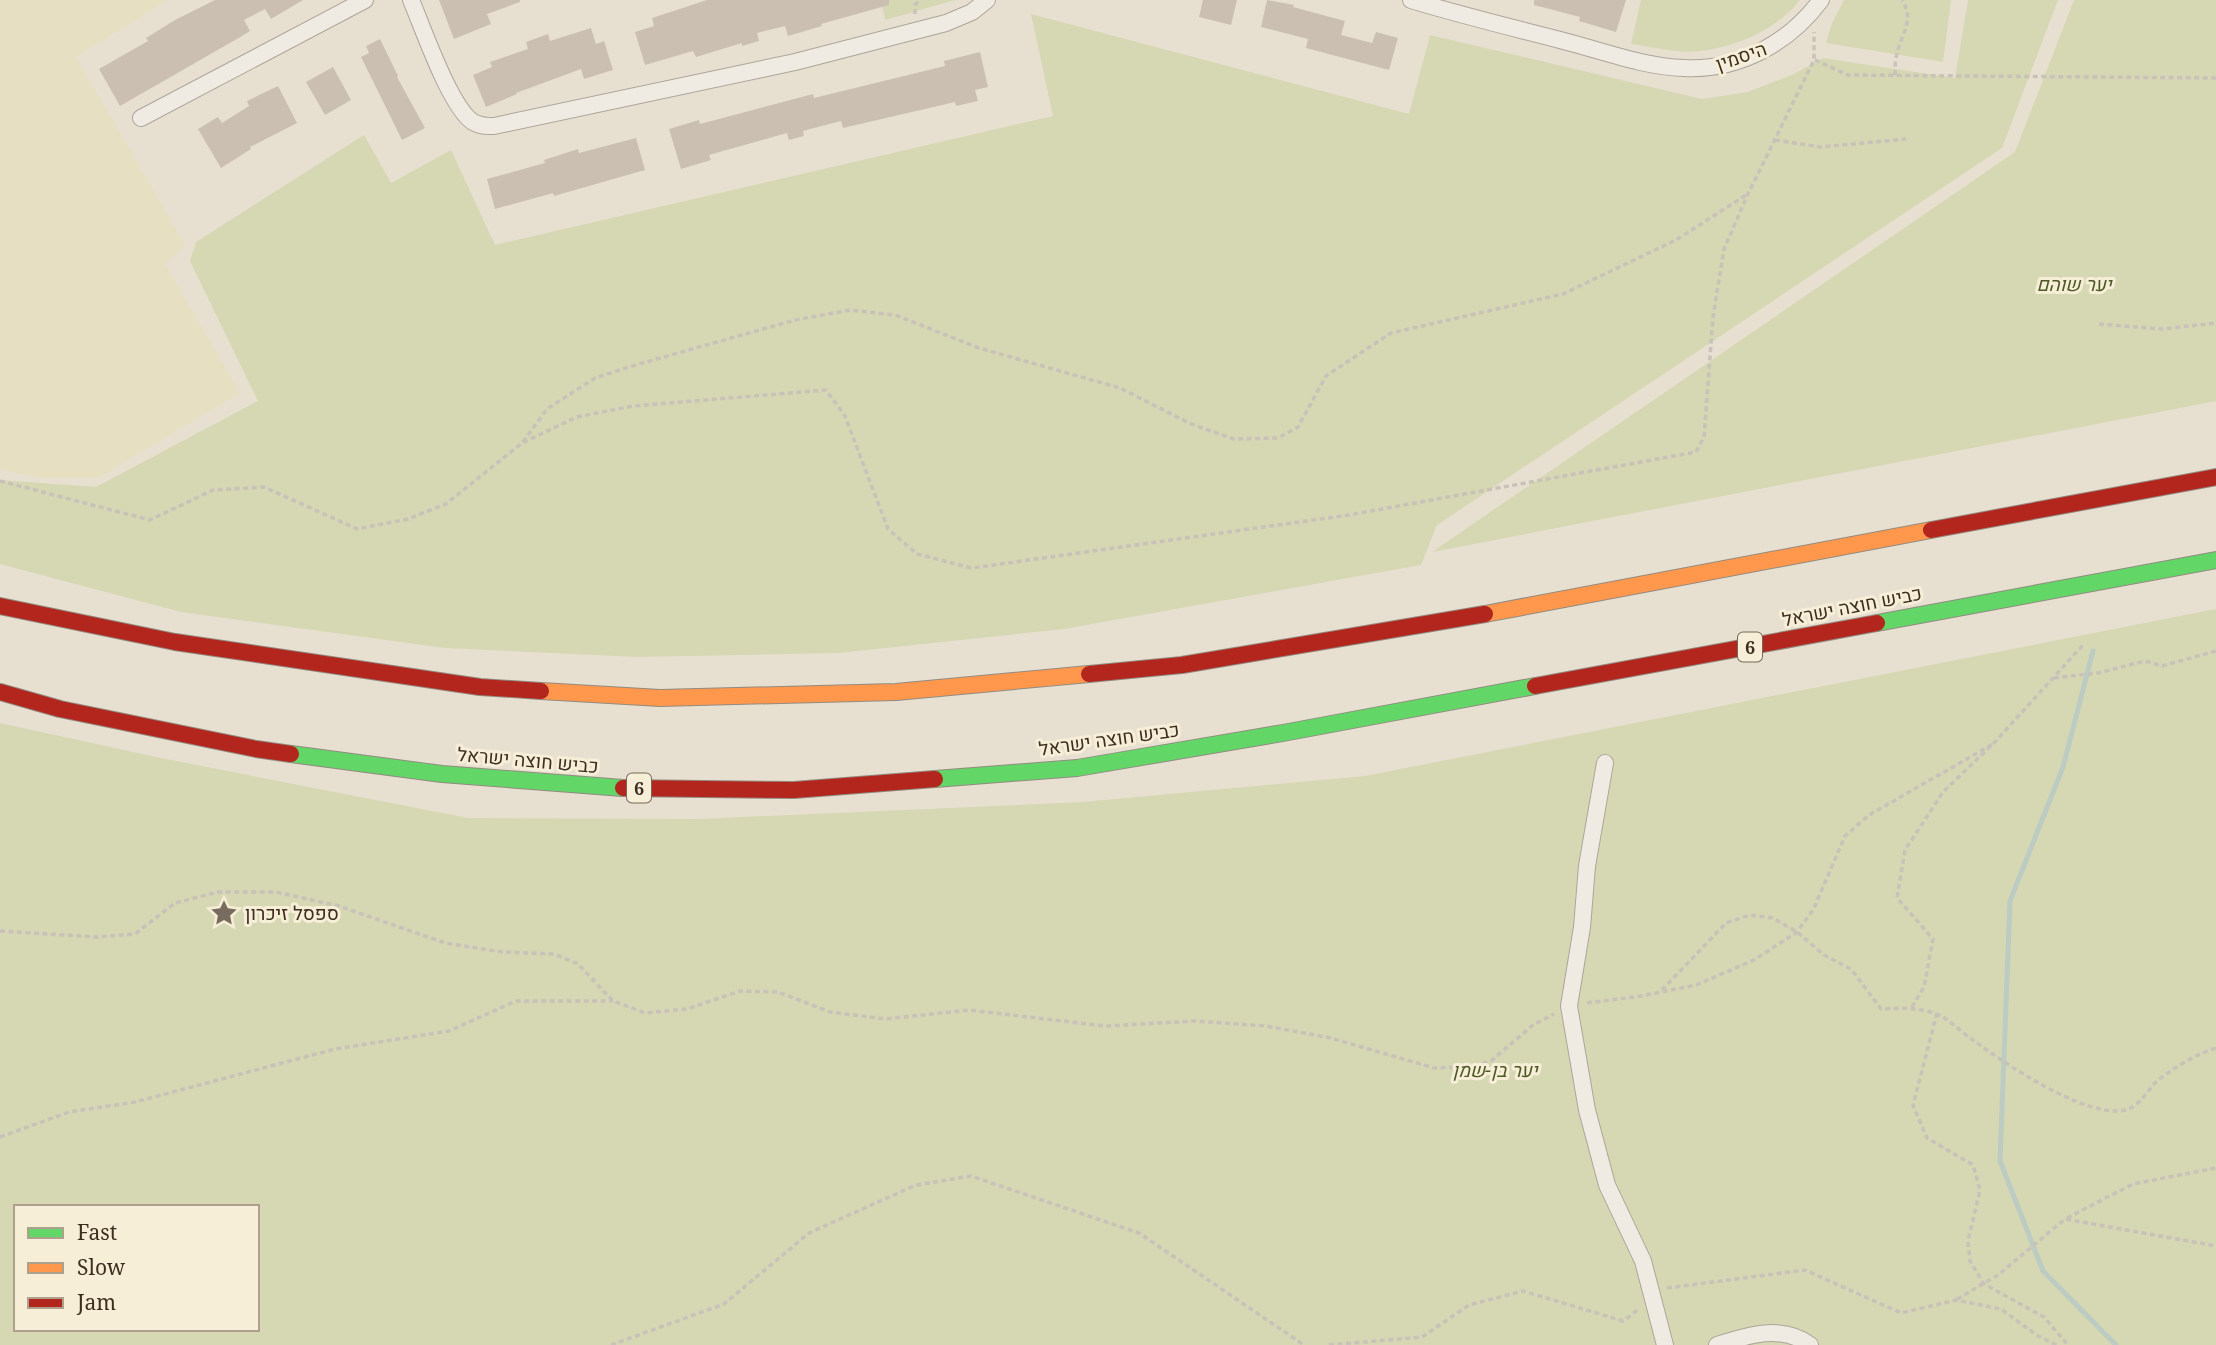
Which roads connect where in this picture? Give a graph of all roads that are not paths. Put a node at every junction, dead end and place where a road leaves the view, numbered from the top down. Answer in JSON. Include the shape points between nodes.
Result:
{"nodes":[{"id":1,"x":365,"y":0,"type":"edge"},
{"id":2,"x":411,"y":0,"type":"edge"},
{"id":3,"x":987,"y":0,"type":"edge"},
{"id":4,"x":1411,"y":0,"type":"edge"},
{"id":5,"x":1821,"y":0,"type":"edge"},
{"id":6,"x":141,"y":118,"type":"dead end"},
{"id":7,"x":2216,"y":477,"type":"edge"},
{"id":8,"x":2216,"y":560,"type":"edge"},
{"id":9,"x":0,"y":606,"type":"edge"},
{"id":10,"x":0,"y":692,"type":"edge"},
{"id":11,"x":1605,"y":763,"type":"dead end"},
{"id":12,"x":1665,"y":1345,"type":"edge"},
{"id":13,"x":1717,"y":1345,"type":"edge"},
{"id":14,"x":1810,"y":1345,"type":"edge"}],
"edges":[{"from":1,"to":6,"type":"street"},
{"from":2,"to":3,"type":"street","via":[[454,100],[471,120],[494,126],[680,88],[917,31],[961,18]]},
{"from":4,"to":5,"type":"street","name":"היסמין","via":[[1684,68],[1706,68],[1761,51],[1793,31]]},
{"from":7,"to":9,"type":"highway","via":[[1182,666],[896,692],[660,698],[481,687],[175,642]]},
{"from":8,"to":10,"type":"highway","name":"כביש חוצה ישראל","number":"6","via":[[1077,768],[794,790],[608,788],[442,774],[256,749],[60,709]]},
{"from":11,"to":12,"type":"street","via":[[1569,1006],[1587,1110],[1607,1185],[1643,1261]]},
{"from":13,"to":14,"type":"street","via":[[1754,1333],[1798,1336]]}]}
